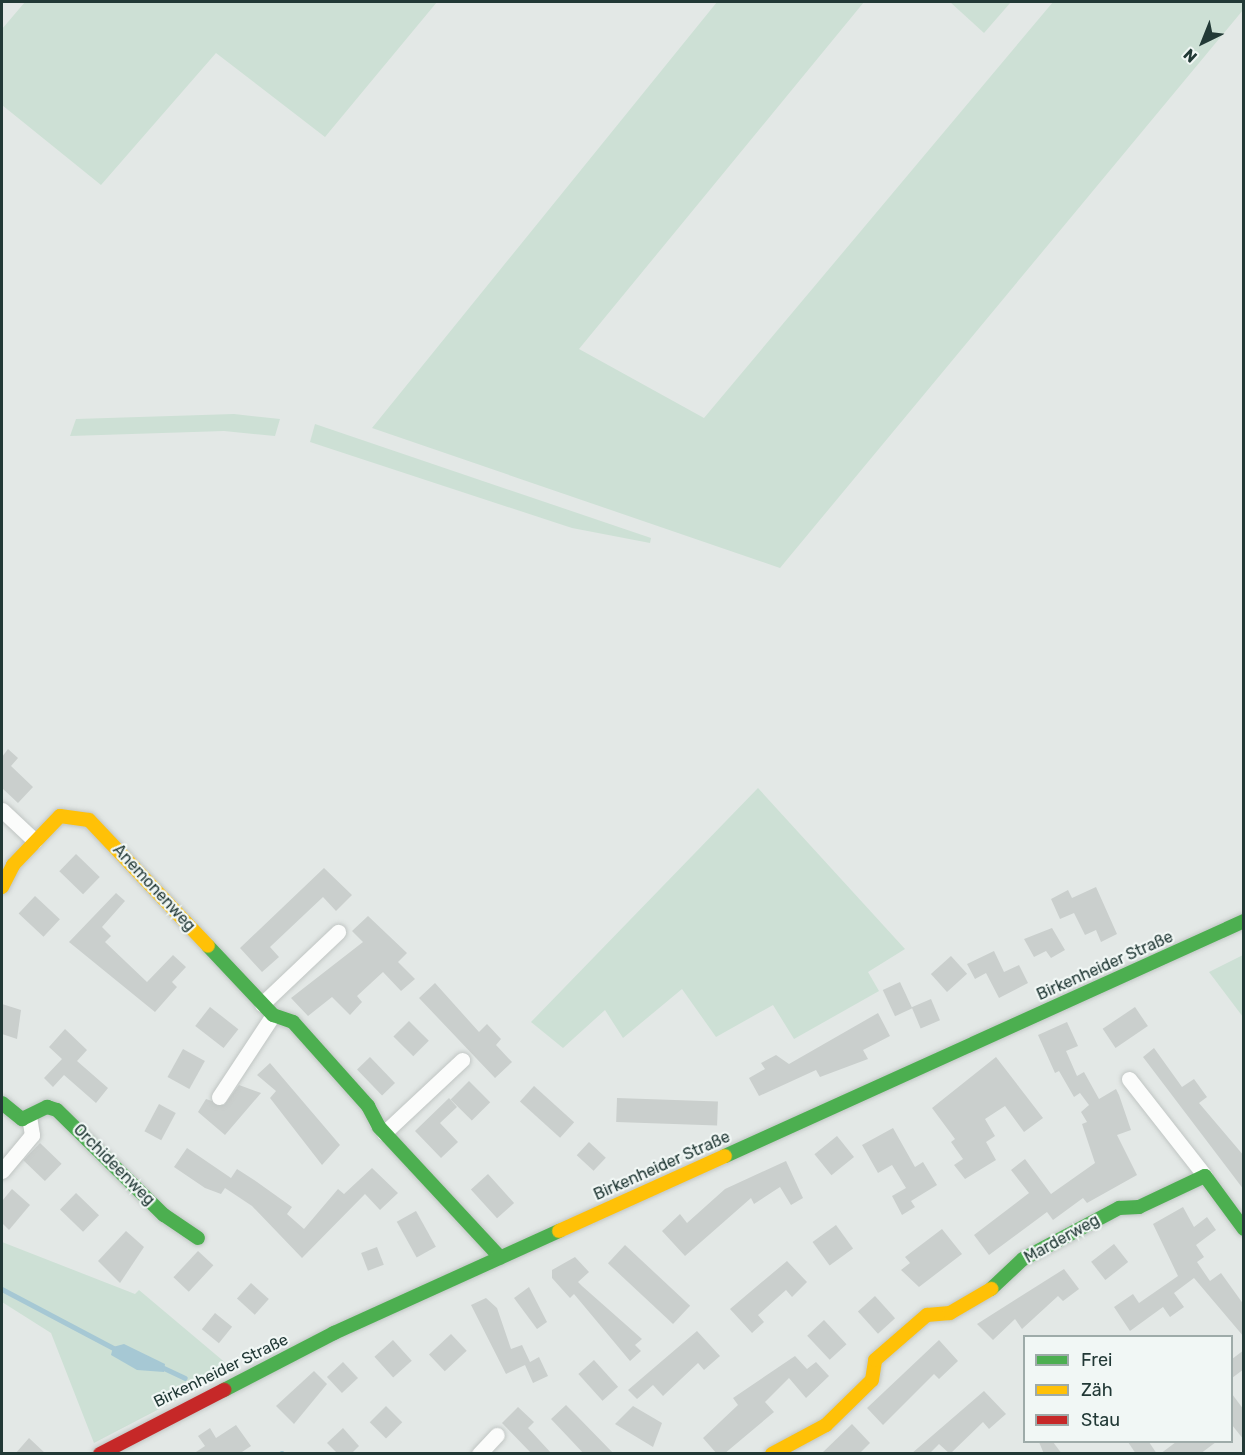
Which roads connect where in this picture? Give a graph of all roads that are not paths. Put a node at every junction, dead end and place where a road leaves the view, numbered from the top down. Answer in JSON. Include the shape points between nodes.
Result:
{"nodes":[{"id":1,"x":2,"y":810,"type":"edge"},
{"id":2,"x":35,"y":841,"type":"junction"},
{"id":3,"x":2,"y":887,"type":"edge"},
{"id":4,"x":1244,"y":921,"type":"edge"},
{"id":5,"x":338,"y":932,"type":"dead end"},
{"id":6,"x":262,"y":1004,"type":"junction"},
{"id":7,"x":273,"y":1015,"type":"junction"},
{"id":8,"x":462,"y":1060,"type":"dead end"},
{"id":9,"x":1129,"y":1079,"type":"dead end"},
{"id":10,"x":219,"y":1098,"type":"dead end"},
{"id":11,"x":2,"y":1103,"type":"edge"},
{"id":12,"x":29,"y":1117,"type":"junction"},
{"id":13,"x":384,"y":1133,"type":"junction"},
{"id":14,"x":2,"y":1171,"type":"edge"},
{"id":15,"x":1205,"y":1176,"type":"junction"},
{"id":16,"x":1244,"y":1228,"type":"edge"},
{"id":17,"x":198,"y":1238,"type":"dead end"},
{"id":18,"x":500,"y":1257,"type":"junction"},
{"id":19,"x":497,"y":1436,"type":"dead end"},
{"id":20,"x":100,"y":1454,"type":"edge"},
{"id":21,"x":479,"y":1454,"type":"edge"},
{"id":22,"x":772,"y":1454,"type":"edge"}],
"edges":[{"from":1,"to":2,"type":"street"},
{"from":2,"to":3,"type":"street","name":"Anemonenweg"},
{"from":2,"to":6,"type":"street","name":"Anemonenweg","via":[[60,816],[89,820]]},
{"from":4,"to":18,"type":"street","name":"Birkenheider Straße"},
{"from":5,"to":6,"type":"street"},
{"from":6,"to":7,"type":"street","name":"Anemonenweg"},
{"from":7,"to":10,"type":"street"},
{"from":7,"to":13,"type":"street","name":"Anemonenweg","via":[[293,1022],[368,1106]]},
{"from":8,"to":13,"type":"street"},
{"from":9,"to":15,"type":"street"},
{"from":11,"to":12,"type":"street","via":[[22,1119]]},
{"from":12,"to":14,"type":"street","via":[[32,1135]]},
{"from":12,"to":17,"type":"street","name":"Orchideenweg","via":[[46,1107],[57,1110],[164,1215]]},
{"from":13,"to":18,"type":"street","name":"Anemonenweg"},
{"from":15,"to":16,"type":"street"},
{"from":15,"to":22,"type":"street","name":"Marderweg","via":[[1138,1207],[1119,1208],[1023,1258],[998,1285],[950,1313],[927,1315],[875,1360],[872,1380],[826,1425]]},
{"from":18,"to":20,"type":"street","name":"Birkenheider Straße","via":[[223,1387]]},
{"from":19,"to":21,"type":"street"}]}
